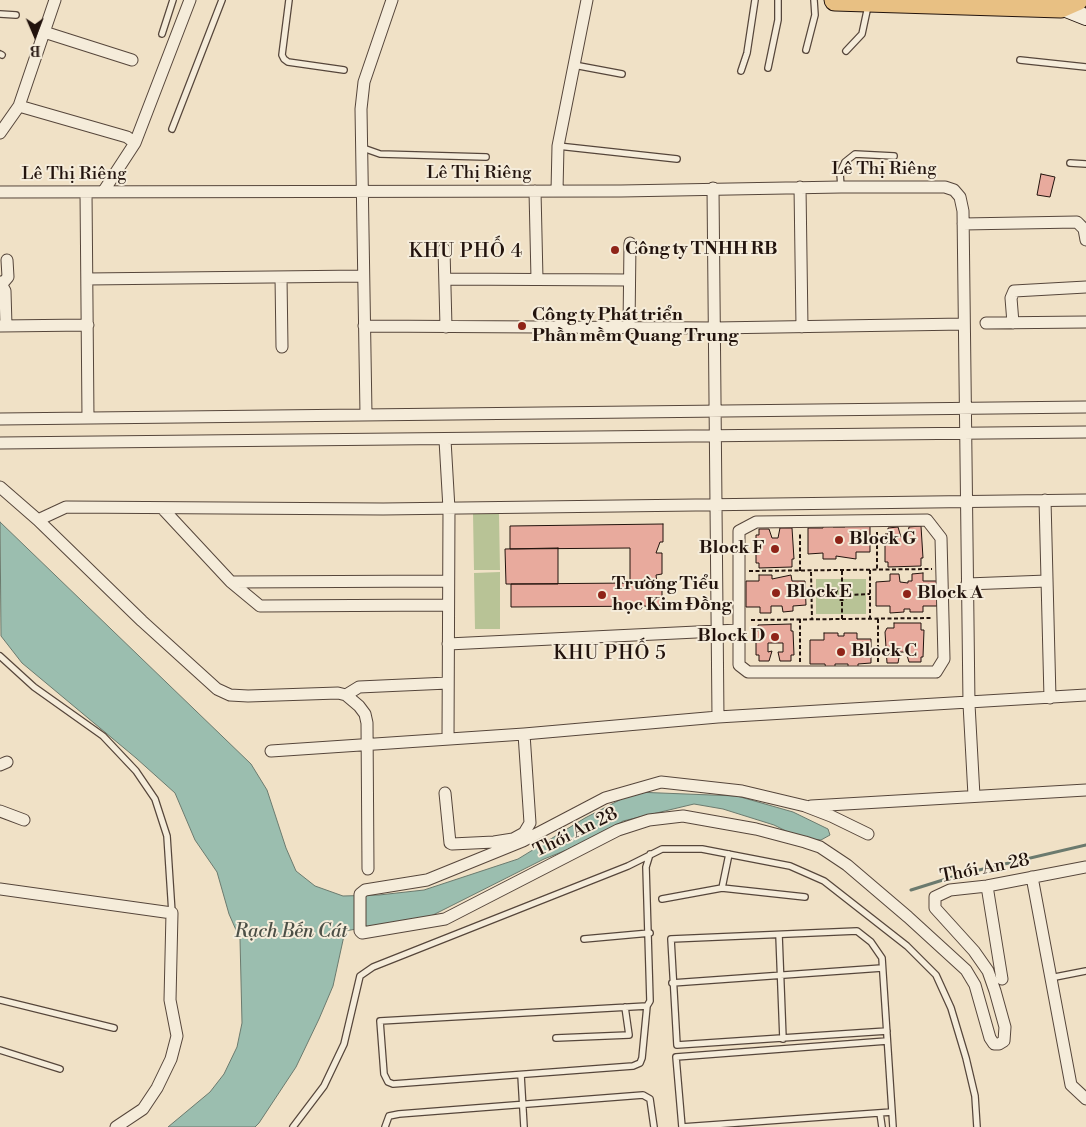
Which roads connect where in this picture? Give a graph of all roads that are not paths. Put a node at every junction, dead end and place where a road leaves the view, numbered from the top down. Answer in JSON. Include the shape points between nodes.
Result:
{"nodes":[{"id":1,"x":54,"y":0,"type":"edge"},
{"id":2,"x":173,"y":0,"type":"edge"},
{"id":3,"x":190,"y":0,"type":"edge"},
{"id":4,"x":222,"y":0,"type":"edge"},
{"id":5,"x":289,"y":0,"type":"edge"},
{"id":6,"x":392,"y":0,"type":"edge"},
{"id":7,"x":587,"y":0,"type":"edge"},
{"id":8,"x":755,"y":0,"type":"edge"},
{"id":9,"x":778,"y":0,"type":"edge"},
{"id":10,"x":814,"y":0,"type":"edge"},
{"id":11,"x":835,"y":0,"type":"edge"},
{"id":12,"x":869,"y":1,"type":"edge"},
{"id":13,"x":1069,"y":4,"type":"edge"},
{"id":14,"x":0,"y":14,"type":"edge"},
{"id":15,"x":16,"y":16,"type":"dead end"},
{"id":16,"x":1086,"y":17,"type":"edge"},
{"id":17,"x":44,"y":32,"type":"junction"},
{"id":18,"x":162,"y":34,"type":"dead end"},
{"id":19,"x":806,"y":50,"type":"dead end"},
{"id":20,"x":846,"y":51,"type":"dead end"},
{"id":21,"x":132,"y":60,"type":"dead end"},
{"id":22,"x":1020,"y":60,"type":"dead end"},
{"id":23,"x":574,"y":64,"type":"junction"},
{"id":24,"x":1086,"y":67,"type":"edge"},
{"id":25,"x":768,"y":68,"type":"dead end"},
{"id":26,"x":344,"y":70,"type":"dead end"},
{"id":27,"x":741,"y":71,"type":"dead end"},
{"id":28,"x":622,"y":74,"type":"dead end"},
{"id":29,"x":18,"y":106,"type":"junction"},
{"id":30,"x":172,"y":129,"type":"dead end"},
{"id":31,"x":0,"y":132,"type":"edge"},
{"id":32,"x":135,"y":143,"type":"junction"},
{"id":33,"x":558,"y":146,"type":"junction"},
{"id":34,"x":363,"y":148,"type":"junction"},
{"id":35,"x":894,"y":156,"type":"dead end"},
{"id":36,"x":486,"y":157,"type":"dead end"},
{"id":37,"x":677,"y":159,"type":"dead end"},
{"id":38,"x":1070,"y":163,"type":"dead end"},
{"id":39,"x":1086,"y":164,"type":"edge"},
{"id":40,"x":800,"y":187,"type":"junction"},
{"id":41,"x":841,"y":187,"type":"junction"},
{"id":42,"x":713,"y":188,"type":"junction"},
{"id":43,"x":535,"y":191,"type":"junction"},
{"id":44,"x":557,"y":191,"type":"junction"},
{"id":45,"x":0,"y":192,"type":"edge"},
{"id":46,"x":86,"y":192,"type":"junction"},
{"id":47,"x":103,"y":192,"type":"junction"},
{"id":48,"x":363,"y":192,"type":"junction"},
{"id":49,"x":963,"y":224,"type":"junction"},
{"id":50,"x":1086,"y":240,"type":"edge"},
{"id":51,"x":630,"y":243,"type":"dead end"},
{"id":52,"x":444,"y":249,"type":"dead end"},
{"id":53,"x":7,"y":260,"type":"dead end"},
{"id":54,"x":364,"y":276,"type":"junction"},
{"id":55,"x":281,"y":277,"type":"junction"},
{"id":56,"x":445,"y":279,"type":"junction"},
{"id":57,"x":537,"y":279,"type":"junction"},
{"id":58,"x":87,"y":280,"type":"junction"},
{"id":59,"x":629,"y":280,"type":"junction"},
{"id":60,"x":1,"y":283,"type":"edge"},
{"id":61,"x":1086,"y":287,"type":"edge"},
{"id":62,"x":1086,"y":322,"type":"edge"},
{"id":63,"x":1013,"y":323,"type":"junction"},
{"id":64,"x":964,"y":324,"type":"junction"},
{"id":65,"x":986,"y":324,"type":"dead end"},
{"id":66,"x":88,"y":325,"type":"junction"},
{"id":67,"x":3,"y":326,"type":"edge"},
{"id":68,"x":364,"y":326,"type":"junction"},
{"id":69,"x":802,"y":326,"type":"junction"},
{"id":70,"x":446,"y":327,"type":"junction"},
{"id":71,"x":629,"y":327,"type":"junction"},
{"id":72,"x":715,"y":328,"type":"junction"},
{"id":73,"x":282,"y":347,"type":"dead end"},
{"id":74,"x":1086,"y":407,"type":"edge"},
{"id":75,"x":964,"y":408,"type":"junction"},
{"id":76,"x":715,"y":410,"type":"junction"},
{"id":77,"x":366,"y":414,"type":"junction"},
{"id":78,"x":88,"y":418,"type":"junction"},
{"id":79,"x":0,"y":419,"type":"edge"},
{"id":80,"x":1086,"y":432,"type":"edge"},
{"id":81,"x":965,"y":434,"type":"junction"},
{"id":82,"x":715,"y":437,"type":"junction"},
{"id":83,"x":445,"y":440,"type":"junction"},
{"id":84,"x":0,"y":443,"type":"edge"},
{"id":85,"x":0,"y":487,"type":"edge"},
{"id":86,"x":1045,"y":500,"type":"junction"},
{"id":87,"x":1086,"y":500,"type":"edge"},
{"id":88,"x":966,"y":501,"type":"junction"},
{"id":89,"x":717,"y":505,"type":"junction"},
{"id":90,"x":163,"y":509,"type":"junction"},
{"id":91,"x":449,"y":509,"type":"junction"},
{"id":92,"x":38,"y":520,"type":"junction"},
{"id":93,"x":448,"y":581,"type":"junction"},
{"id":94,"x":1047,"y":581,"type":"junction"},
{"id":95,"x":231,"y":582,"type":"junction"},
{"id":96,"x":967,"y":584,"type":"junction"},
{"id":97,"x":448,"y":605,"type":"junction"},
{"id":98,"x":738,"y":625,"type":"junction"},
{"id":99,"x":717,"y":630,"type":"junction"},
{"id":100,"x":448,"y":644,"type":"junction"},
{"id":101,"x":0,"y":656,"type":"edge"},
{"id":102,"x":448,"y":683,"type":"junction"},
{"id":103,"x":346,"y":695,"type":"junction"},
{"id":104,"x":1086,"y":695,"type":"edge"},
{"id":105,"x":1050,"y":698,"type":"junction"},
{"id":106,"x":969,"y":704,"type":"junction"},
{"id":107,"x":718,"y":717,"type":"junction"},
{"id":108,"x":524,"y":734,"type":"junction"},
{"id":109,"x":448,"y":739,"type":"junction"},
{"id":110,"x":368,"y":744,"type":"junction"},
{"id":111,"x":271,"y":751,"type":"dead end"},
{"id":112,"x":1086,"y":790,"type":"edge"},
{"id":113,"x":446,"y":793,"type":"dead end"},
{"id":114,"x":974,"y":796,"type":"junction"},
{"id":115,"x":805,"y":806,"type":"junction"},
{"id":116,"x":0,"y":811,"type":"edge"},
{"id":117,"x":24,"y":820,"type":"dead end"},
{"id":118,"x":868,"y":834,"type":"dead end"},
{"id":119,"x":650,"y":854,"type":"junction"},
{"id":120,"x":729,"y":854,"type":"junction"},
{"id":121,"x":1086,"y":867,"type":"edge"},
{"id":122,"x":368,"y":869,"type":"dead end"},
{"id":123,"x":1032,"y":877,"type":"junction"},
{"id":124,"x":987,"y":886,"type":"junction"},
{"id":125,"x":722,"y":888,"type":"junction"},
{"id":126,"x":0,"y":889,"type":"edge"},
{"id":127,"x":806,"y":897,"type":"dead end"},
{"id":128,"x":662,"y":899,"type":"dead end"},
{"id":129,"x":172,"y":912,"type":"junction"},
{"id":130,"x":650,"y":932,"type":"junction"},
{"id":131,"x":779,"y":935,"type":"junction"},
{"id":132,"x":584,"y":938,"type":"dead end"},
{"id":133,"x":882,"y":968,"type":"junction"},
{"id":134,"x":1086,"y":971,"type":"edge"},
{"id":135,"x":779,"y":975,"type":"junction"},
{"id":136,"x":1050,"y":978,"type":"junction"},
{"id":137,"x":1002,"y":979,"type":"dead end"},
{"id":138,"x":672,"y":983,"type":"junction"},
{"id":139,"x":0,"y":1000,"type":"edge"},
{"id":140,"x":646,"y":1006,"type":"junction"},
{"id":141,"x":625,"y":1007,"type":"junction"},
{"id":142,"x":114,"y":1028,"type":"dead end"},
{"id":143,"x":887,"y":1031,"type":"junction"},
{"id":144,"x":556,"y":1038,"type":"dead end"},
{"id":145,"x":783,"y":1039,"type":"junction"},
{"id":146,"x":887,"y":1041,"type":"junction"},
{"id":147,"x":0,"y":1050,"type":"edge"},
{"id":148,"x":60,"y":1069,"type":"dead end"},
{"id":149,"x":521,"y":1075,"type":"junction"},
{"id":150,"x":1086,"y":1098,"type":"edge"},
{"id":151,"x":523,"y":1105,"type":"junction"},
{"id":152,"x":880,"y":1112,"type":"junction"},
{"id":153,"x":892,"y":1112,"type":"junction"},
{"id":154,"x":763,"y":1124,"type":"edge"},
{"id":155,"x":116,"y":1127,"type":"edge"},
{"id":156,"x":293,"y":1127,"type":"edge"},
{"id":157,"x":385,"y":1127,"type":"edge"},
{"id":158,"x":524,"y":1127,"type":"edge"},
{"id":159,"x":654,"y":1127,"type":"edge"},
{"id":160,"x":682,"y":1127,"type":"edge"},
{"id":161,"x":882,"y":1127,"type":"edge"},
{"id":162,"x":893,"y":1127,"type":"edge"},
{"id":163,"x":977,"y":1127,"type":"edge"}],
"edges":[{"from":1,"to":17,"type":"street"},
{"from":2,"to":18,"type":"lane"},
{"from":3,"to":32,"type":"street"},
{"from":4,"to":30,"type":"lane"},
{"from":5,"to":26,"type":"lane","via":[[284,58],[288,62]]},
{"from":6,"to":34,"type":"street","via":[[364,82]]},
{"from":7,"to":23,"type":"street"},
{"from":8,"to":27,"type":"lane","via":[[747,54]]},
{"from":9,"to":25,"type":"lane","via":[[778,20]]},
{"from":10,"to":19,"type":"lane","via":[[815,15]]},
{"from":11,"to":12,"type":"highway"},
{"from":12,"to":13,"type":"highway"},
{"from":12,"to":20,"type":"lane","via":[[862,34]]},
{"from":13,"to":16,"type":"street"},
{"from":14,"to":15,"type":"lane"},
{"from":17,"to":21,"type":"street"},
{"from":17,"to":29,"type":"street"},
{"from":22,"to":24,"type":"lane"},
{"from":23,"to":28,"type":"lane"},
{"from":23,"to":33,"type":"street"},
{"from":29,"to":31,"type":"street"},
{"from":29,"to":32,"type":"street","via":[[127,137]]},
{"from":32,"to":47,"type":"street"},
{"from":33,"to":37,"type":"lane"},
{"from":33,"to":44,"type":"street"},
{"from":34,"to":36,"type":"lane","via":[[380,154]]},
{"from":34,"to":48,"type":"street"},
{"from":35,"to":41,"type":"lane","via":[[855,154],[845,162],[840,173]]},
{"from":38,"to":39,"type":"lane"},
{"from":40,"to":41,"type":"street","name":"Lê Thị Riêng"},
{"from":40,"to":42,"type":"street","name":"Lê Thị Riêng"},
{"from":40,"to":69,"type":"street"},
{"from":41,"to":49,"type":"street","name":"Lê Thị Riêng","via":[[945,187],[957,191],[962,203]]},
{"from":42,"to":44,"type":"street","name":"Lê Thị Riêng"},
{"from":42,"to":72,"type":"street"},
{"from":43,"to":44,"type":"street","name":"Lê Thị Riêng"},
{"from":43,"to":48,"type":"street","name":"Lê Thị Riêng"},
{"from":43,"to":57,"type":"street"},
{"from":45,"to":46,"type":"street","name":"Lê Thị Riêng"},
{"from":46,"to":47,"type":"street","name":"Lê Thị Riêng"},
{"from":46,"to":58,"type":"street"},
{"from":47,"to":48,"type":"street","name":"Lê Thị Riêng"},
{"from":48,"to":54,"type":"street"},
{"from":49,"to":50,"type":"street","via":[[1076,222],[1084,229]]},
{"from":49,"to":64,"type":"street"},
{"from":51,"to":59,"type":"street"},
{"from":52,"to":56,"type":"street"},
{"from":53,"to":60,"type":"street","via":[[8,277]]},
{"from":54,"to":55,"type":"street"},
{"from":54,"to":68,"type":"street"},
{"from":55,"to":58,"type":"street"},
{"from":55,"to":73,"type":"street"},
{"from":56,"to":57,"type":"street"},
{"from":56,"to":70,"type":"street"},
{"from":57,"to":59,"type":"street"},
{"from":58,"to":66,"type":"street"},
{"from":59,"to":71,"type":"street"},
{"from":60,"to":67,"type":"street","via":[[5,291]]},
{"from":61,"to":63,"type":"street","via":[[1014,291],[1010,298]]},
{"from":62,"to":63,"type":"street"},
{"from":63,"to":65,"type":"street"},
{"from":64,"to":69,"type":"street"},
{"from":64,"to":75,"type":"street"},
{"from":66,"to":67,"type":"street"},
{"from":66,"to":78,"type":"street"},
{"from":68,"to":70,"type":"street"},
{"from":68,"to":77,"type":"street"},
{"from":69,"to":72,"type":"street"},
{"from":70,"to":71,"type":"street"},
{"from":71,"to":72,"type":"street"},
{"from":72,"to":76,"type":"street"},
{"from":74,"to":75,"type":"street"},
{"from":75,"to":76,"type":"street"},
{"from":75,"to":81,"type":"street"},
{"from":76,"to":77,"type":"street"},
{"from":76,"to":82,"type":"street"},
{"from":77,"to":78,"type":"street"},
{"from":78,"to":79,"type":"street"},
{"from":80,"to":81,"type":"street"},
{"from":81,"to":82,"type":"street"},
{"from":81,"to":88,"type":"street"},
{"from":82,"to":83,"type":"street"},
{"from":82,"to":89,"type":"street"},
{"from":83,"to":84,"type":"street"},
{"from":83,"to":91,"type":"street"},
{"from":85,"to":92,"type":"street"},
{"from":86,"to":87,"type":"street"},
{"from":86,"to":88,"type":"street"},
{"from":86,"to":94,"type":"street"},
{"from":88,"to":89,"type":"street"},
{"from":88,"to":96,"type":"street"},
{"from":89,"to":91,"type":"street"},
{"from":89,"to":99,"type":"street"},
{"from":90,"to":91,"type":"street"},
{"from":90,"to":92,"type":"street","via":[[66,506]]},
{"from":90,"to":95,"type":"street"},
{"from":91,"to":93,"type":"street"},
{"from":92,"to":103,"type":"street","via":[[217,689],[230,695]]},
{"from":93,"to":95,"type":"street"},
{"from":93,"to":97,"type":"street"},
{"from":94,"to":96,"type":"street"},
{"from":94,"to":105,"type":"street"},
{"from":95,"to":97,"type":"street","via":[[260,606]]},
{"from":96,"to":106,"type":"street"},
{"from":97,"to":100,"type":"street"},
{"from":98,"to":98,"type":"street","via":[[739,665],[748,672],[936,672],[944,659],[940,538],[927,520],[756,522],[739,531]]},
{"from":98,"to":99,"type":"street"},
{"from":99,"to":100,"type":"street"},
{"from":99,"to":107,"type":"street"},
{"from":100,"to":102,"type":"street"},
{"from":101,"to":129,"type":"lane","via":[[34,687],[103,736],[136,771],[155,800],[167,836]]},
{"from":102,"to":103,"type":"street","via":[[359,687]]},
{"from":102,"to":109,"type":"street"},
{"from":103,"to":110,"type":"street","via":[[365,714]]},
{"from":104,"to":105,"type":"street"},
{"from":105,"to":106,"type":"street"},
{"from":106,"to":107,"type":"street"},
{"from":106,"to":114,"type":"street"},
{"from":107,"to":108,"type":"street"},
{"from":108,"to":109,"type":"street"},
{"from":108,"to":113,"type":"street","via":[[530,823],[524,833],[494,842],[450,843]]},
{"from":109,"to":110,"type":"street"},
{"from":110,"to":111,"type":"street"},
{"from":110,"to":122,"type":"street"},
{"from":112,"to":114,"type":"street"},
{"from":114,"to":115,"type":"street"},
{"from":115,"to":118,"type":"street","name":"Thới An 28"},
{"from":115,"to":124,"type":"street","name":"Thới An 28","via":[[742,791],[661,782],[605,798],[523,841],[434,878],[365,890],[360,894],[360,931],[445,919],[618,830],[649,820],[683,816],[756,829],[805,842],[820,847],[847,865],[966,970],[975,985],[990,1038],[994,1044],[999,1044],[1004,1041],[1005,1027],[988,971],[933,903],[935,897],[950,890]]},
{"from":116,"to":117,"type":"street"},
{"from":119,"to":120,"type":"lane","via":[[662,849],[702,849]]},
{"from":119,"to":130,"type":"lane","via":[[646,867]]},
{"from":119,"to":156,"type":"lane","via":[[628,866],[389,960],[360,976],[344,1044],[324,1086]]},
{"from":120,"to":125,"type":"lane"},
{"from":120,"to":163,"type":"lane","via":[[790,866],[824,881],[879,923],[936,975],[951,1008],[966,1058],[975,1096]]},
{"from":121,"to":123,"type":"street","name":"Thới An 28"},
{"from":123,"to":124,"type":"street","name":"Thới An 28"},
{"from":123,"to":136,"type":"street"},
{"from":124,"to":137,"type":"street"},
{"from":125,"to":127,"type":"lane"},
{"from":125,"to":128,"type":"lane"},
{"from":126,"to":129,"type":"street"},
{"from":129,"to":155,"type":"street","via":[[170,1000],[177,1036],[171,1059],[143,1109]]},
{"from":130,"to":132,"type":"lane"},
{"from":130,"to":140,"type":"lane","via":[[650,1001]]},
{"from":131,"to":133,"type":"lane","via":[[857,932],[871,942],[882,958]]},
{"from":131,"to":135,"type":"lane"},
{"from":131,"to":138,"type":"lane","via":[[672,939]]},
{"from":133,"to":135,"type":"lane"},
{"from":133,"to":143,"type":"lane"},
{"from":134,"to":136,"type":"lane"},
{"from":135,"to":138,"type":"lane"},
{"from":135,"to":145,"type":"lane"},
{"from":136,"to":150,"type":"street","via":[[1071,1085]]},
{"from":138,"to":145,"type":"lane","via":[[677,1045]]},
{"from":139,"to":142,"type":"lane"},
{"from":140,"to":141,"type":"lane"},
{"from":140,"to":149,"type":"lane","via":[[640,1063]]},
{"from":141,"to":144,"type":"lane","via":[[629,1035]]},
{"from":141,"to":149,"type":"lane","via":[[380,1021],[384,1074],[393,1084]]},
{"from":143,"to":145,"type":"lane"},
{"from":143,"to":146,"type":"lane"},
{"from":146,"to":153,"type":"lane"},
{"from":146,"to":160,"type":"lane","via":[[676,1057]]},
{"from":147,"to":148,"type":"lane"},
{"from":149,"to":151,"type":"lane"},
{"from":151,"to":157,"type":"lane","via":[[394,1115],[389,1116]]},
{"from":151,"to":158,"type":"lane"},
{"from":151,"to":159,"type":"lane","via":[[644,1095],[650,1099]]},
{"from":152,"to":153,"type":"lane"},
{"from":152,"to":154,"type":"lane"},
{"from":152,"to":161,"type":"lane"},
{"from":153,"to":162,"type":"lane"},
{"from":154,"to":160,"type":"lane"}]}
